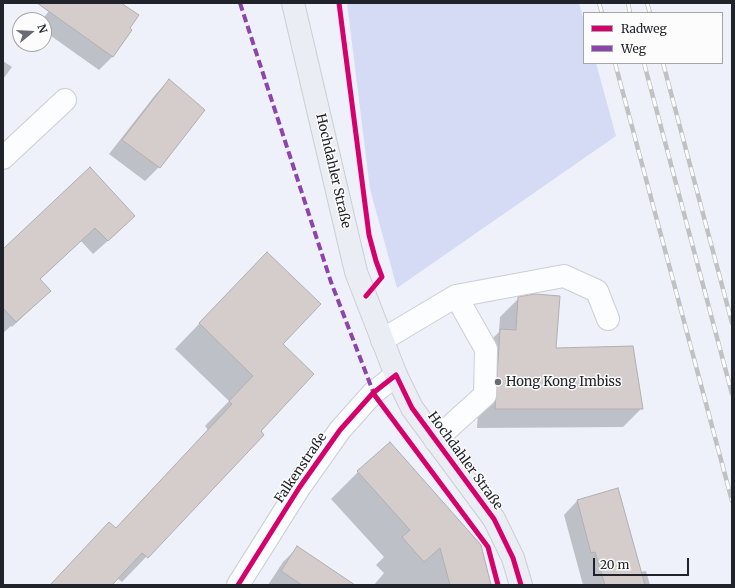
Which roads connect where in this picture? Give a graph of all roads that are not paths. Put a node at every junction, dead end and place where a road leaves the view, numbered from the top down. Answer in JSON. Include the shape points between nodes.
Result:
{"nodes":[{"id":1,"x":293,"y":3,"type":"edge"},
{"id":2,"x":65,"y":100,"type":"dead end"},
{"id":3,"x":3,"y":158,"type":"edge"},
{"id":4,"x":456,"y":296,"type":"junction"},
{"id":5,"x":608,"y":319,"type":"dead end"},
{"id":6,"x":382,"y":340,"type":"junction"},
{"id":7,"x":396,"y":375,"type":"junction"},
{"id":8,"x":435,"y":440,"type":"junction"},
{"id":9,"x":238,"y":585,"type":"edge"},
{"id":10,"x":521,"y":585,"type":"edge"}],
"edges":[{"from":1,"to":6,"type":"main road","name":"Hochdahler Straße","via":[[356,272]]},
{"from":2,"to":3,"type":"street"},
{"from":4,"to":5,"type":"street","via":[[564,276],[597,291]]},
{"from":4,"to":6,"type":"street"},
{"from":4,"to":8,"type":"street","via":[[486,349],[484,395]]},
{"from":6,"to":7,"type":"main road","name":"Hochdahler Straße"},
{"from":7,"to":8,"type":"main road","name":"Hochdahler Straße","via":[[412,408]]},
{"from":7,"to":9,"type":"street","name":"Falkenstraße","via":[[373,393],[340,430],[299,488]]},
{"from":8,"to":10,"type":"main road","name":"Hochdahler Straße","via":[[494,519],[513,558]]}]}
